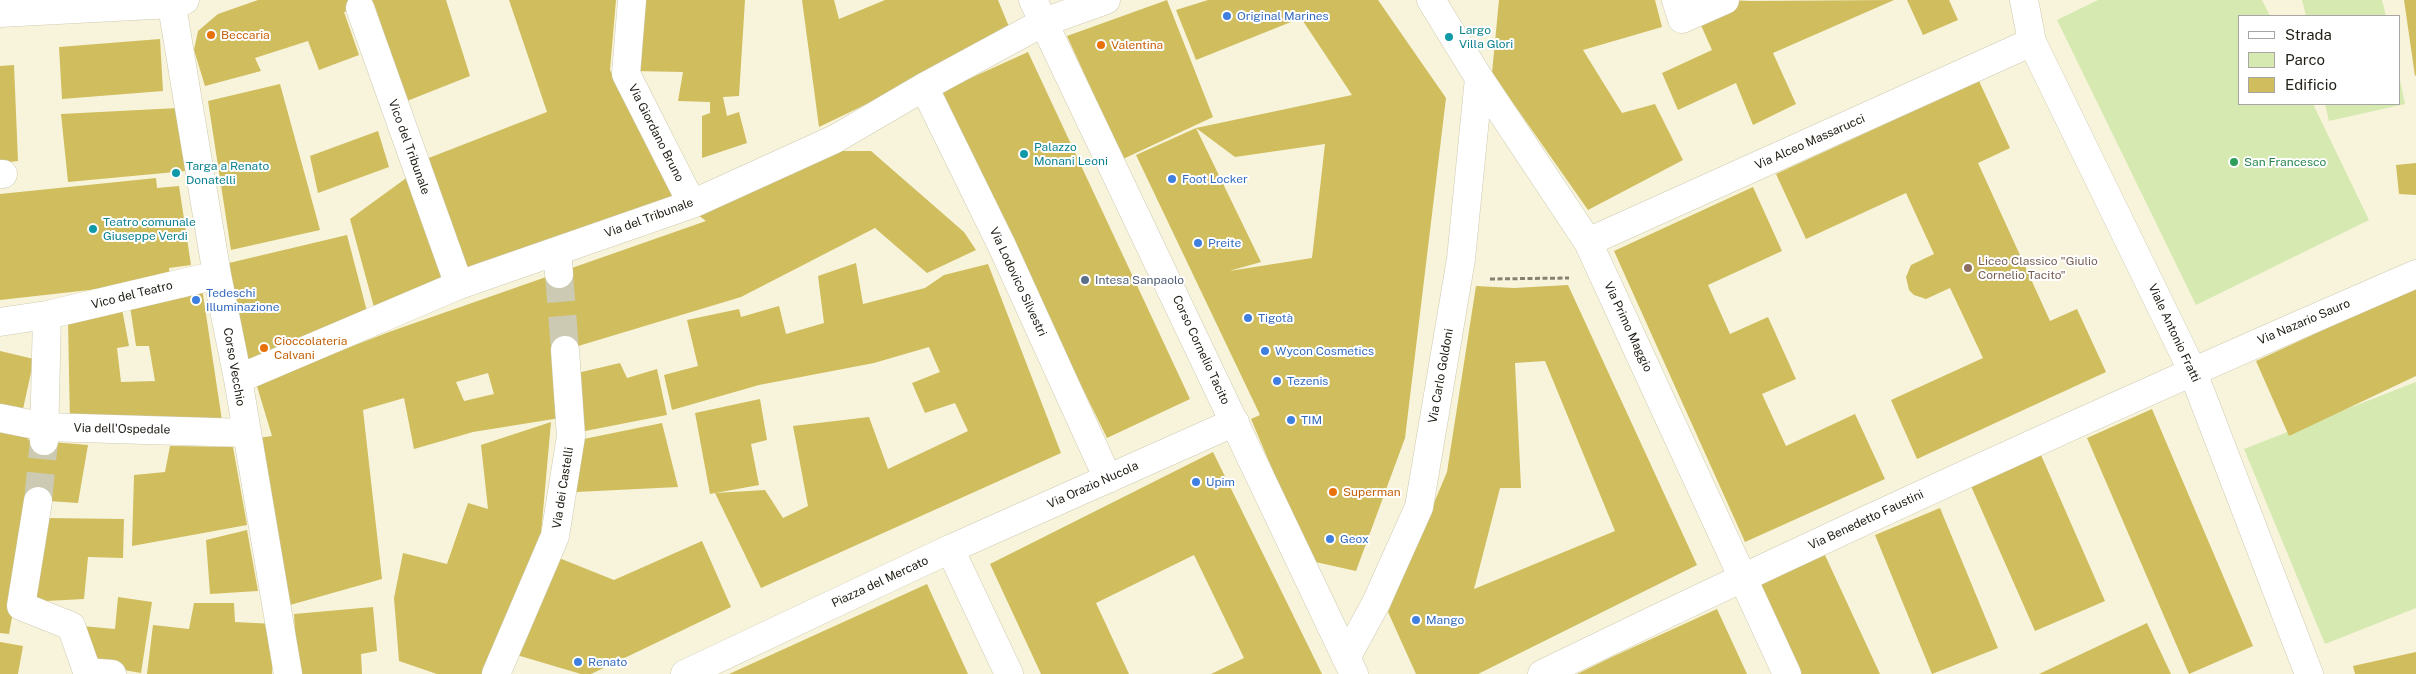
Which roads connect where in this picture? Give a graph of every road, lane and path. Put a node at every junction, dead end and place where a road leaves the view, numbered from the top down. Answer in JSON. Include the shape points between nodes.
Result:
{"nodes":[{"id":1,"x":632,"y":0,"type":"edge"},
{"id":2,"x":1106,"y":0,"type":"edge"},
{"id":3,"x":1431,"y":0,"type":"edge"},
{"id":4,"x":1676,"y":0,"type":"edge"},
{"id":5,"x":1725,"y":0,"type":"edge"},
{"id":6,"x":2024,"y":0,"type":"edge"},
{"id":7,"x":176,"y":2,"type":"edge"},
{"id":8,"x":360,"y":8,"type":"dead end"},
{"id":9,"x":1039,"y":11,"type":"edge"},
{"id":10,"x":0,"y":13,"type":"edge"},
{"id":11,"x":2032,"y":42,"type":"junction"},
{"id":12,"x":1479,"y":78,"type":"junction"},
{"id":13,"x":924,"y":87,"type":"junction"},
{"id":14,"x":692,"y":204,"type":"junction"},
{"id":15,"x":1588,"y":242,"type":"junction"},
{"id":16,"x":1459,"y":270,"type":"junction"},
{"id":17,"x":2416,"y":274,"type":"edge"},
{"id":18,"x":217,"y":275,"type":"junction"},
{"id":19,"x":1605,"y":277,"type":"junction"},
{"id":20,"x":459,"y":285,"type":"junction"},
{"id":21,"x":47,"y":315,"type":"junction"},
{"id":22,"x":0,"y":322,"type":"edge"},
{"id":23,"x":564,"y":350,"type":"tunnel mouth"},
{"id":24,"x":2192,"y":370,"type":"junction"},
{"id":25,"x":238,"y":379,"type":"junction"},
{"id":26,"x":0,"y":418,"type":"edge"},
{"id":27,"x":1235,"y":422,"type":"junction"},
{"id":28,"x":246,"y":433,"type":"junction"},
{"id":29,"x":44,"y":434,"type":"junction"},
{"id":30,"x":1108,"y":479,"type":"junction"},
{"id":31,"x":38,"y":501,"type":"tunnel mouth"},
{"id":32,"x":950,"y":549,"type":"junction"},
{"id":33,"x":1744,"y":576,"type":"junction"},
{"id":34,"x":1350,"y":666,"type":"edge"},
{"id":35,"x":2304,"y":672,"type":"edge"},
{"id":36,"x":95,"y":673,"type":"edge"},
{"id":37,"x":499,"y":673,"type":"edge"},
{"id":38,"x":288,"y":674,"type":"edge"},
{"id":39,"x":685,"y":674,"type":"edge"},
{"id":40,"x":1009,"y":674,"type":"edge"},
{"id":41,"x":1542,"y":674,"type":"edge"},
{"id":42,"x":1787,"y":674,"type":"edge"}],
"edges":[{"from":1,"to":14,"type":"street","name":"Via Giordano Bruno","via":[[626,74]]},
{"from":2,"to":9,"type":"street"},
{"from":3,"to":12,"type":"street","name":"Via Primo Maggio"},
{"from":4,"to":5,"type":"street","via":[[1682,19]]},
{"from":6,"to":11,"type":"street","name":"Viale Antonio Fratti"},
{"from":7,"to":10,"type":"street"},
{"from":7,"to":18,"type":"street","name":"Corso Vecchio"},
{"from":8,"to":20,"type":"street","name":"Vico del Tribunale"},
{"from":9,"to":13,"type":"street","name":"Via del Tribunale"},
{"from":9,"to":27,"type":"street","name":"Corso Cornelio Tacito"},
{"from":11,"to":15,"type":"street","name":"Via Alceo Massarucci"},
{"from":11,"to":24,"type":"street","name":"Viale Antonio Fratti"},
{"from":12,"to":15,"type":"street","name":"Via Primo Maggio"},
{"from":12,"to":16,"type":"street","name":"Via Carlo Goldoni"},
{"from":13,"to":14,"type":"street","name":"Via del Tribunale","via":[[835,139]]},
{"from":13,"to":30,"type":"street","name":"Via Lodovico Silvestri","via":[[1002,246]]},
{"from":14,"to":20,"type":"street","name":"Via del Tribunale","via":[[558,263]]},
{"from":15,"to":19,"type":"street","name":"Via Primo Maggio"},
{"from":16,"to":19,"type":"path"},
{"from":16,"to":34,"type":"street","name":"Via Carlo Goldoni","via":[[1419,507]]},
{"from":17,"to":24,"type":"street","name":"Via Nazario Sauro"},
{"from":18,"to":21,"type":"street","name":"Vico del Teatro"},
{"from":18,"to":25,"type":"street","name":"Corso Vecchio"},
{"from":19,"to":33,"type":"street","name":"Via Primo Maggio"},
{"from":20,"to":25,"type":"street","name":"Via del Tribunale"},
{"from":21,"to":22,"type":"street","name":"Vico del Teatro"},
{"from":21,"to":29,"type":"street"},
{"from":23,"to":37,"type":"street","name":"Via dei Castelli","via":[[571,436],[555,536]]},
{"from":24,"to":33,"type":"street","name":"Via Benedetto Faustini"},
{"from":24,"to":35,"type":"street","name":"Viale Antonio Fratti"},
{"from":25,"to":28,"type":"street","name":"Corso Vecchio"},
{"from":26,"to":29,"type":"street","name":"Via dell'Ospedale"},
{"from":27,"to":30,"type":"street","name":"Via Orazio Nucola"},
{"from":27,"to":34,"type":"street","name":"Corso Cornelio Tacito"},
{"from":28,"to":29,"type":"street","name":"Via dell'Ospedale"},
{"from":28,"to":38,"type":"street","name":"Corso Vecchio"},
{"from":30,"to":32,"type":"street","name":"Via Orazio Nucola"},
{"from":31,"to":36,"type":"street","via":[[21,606],[71,626]]},
{"from":32,"to":39,"type":"street","name":"Piazza del Mercato"},
{"from":32,"to":40,"type":"street"},
{"from":33,"to":41,"type":"street","name":"Via Benedetto Faustini"},
{"from":33,"to":42,"type":"street","name":"Via Primo Maggio"}]}
